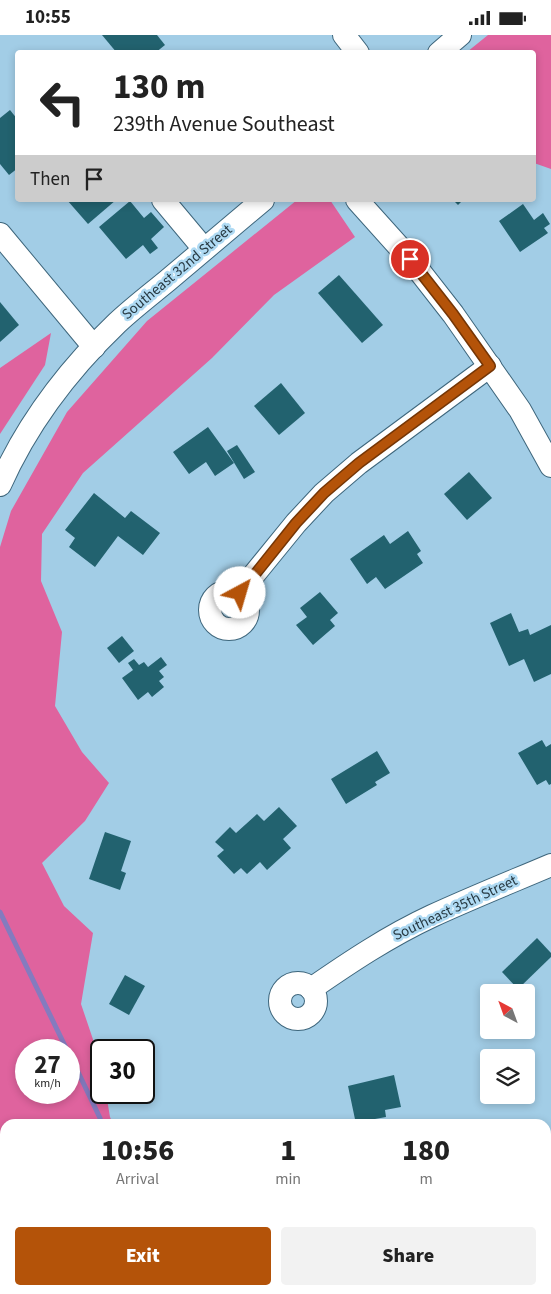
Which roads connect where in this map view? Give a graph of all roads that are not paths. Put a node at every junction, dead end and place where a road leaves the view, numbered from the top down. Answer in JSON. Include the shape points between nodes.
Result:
{"nodes":[{"id":1,"x":344,"y":35,"type":"edge"},
{"id":2,"x":460,"y":35,"type":"edge"},
{"id":3,"x":356,"y":50,"type":"edge"},
{"id":4,"x":442,"y":50,"type":"edge"},
{"id":5,"x":165,"y":202,"type":"edge"},
{"id":6,"x":261,"y":202,"type":"edge"},
{"id":7,"x":359,"y":202,"type":"edge"},
{"id":8,"x":0,"y":235,"type":"edge"},
{"id":9,"x":204,"y":249,"type":"junction"},
{"id":10,"x":94,"y":347,"type":"junction"},
{"id":11,"x":490,"y":366,"type":"junction"},
{"id":12,"x":551,"y":466,"type":"edge"},
{"id":13,"x":0,"y":485,"type":"edge"},
{"id":14,"x":240,"y":593,"type":"dead end"},
{"id":15,"x":551,"y":865,"type":"edge"},
{"id":16,"x":311,"y":989,"type":"dead end"}],
"edges":[{"from":1,"to":3,"type":"street"},
{"from":2,"to":4,"type":"street"},
{"from":5,"to":9,"type":"street"},
{"from":6,"to":9,"type":"street","name":"Southeast 32nd Street"},
{"from":7,"to":11,"type":"street","via":[[410,259]]},
{"from":8,"to":10,"type":"street"},
{"from":9,"to":10,"type":"street","name":"Southeast 32nd Street","via":[[118,322]]},
{"from":10,"to":13,"type":"street","name":"Southeast 32nd Street","via":[[31,427]]},
{"from":11,"to":12,"type":"street","via":[[520,410]]},
{"from":11,"to":14,"type":"street","via":[[359,463],[324,493]]},
{"from":15,"to":16,"type":"street","name":"Southeast 35th Street","via":[[432,916],[348,963]]}]}
